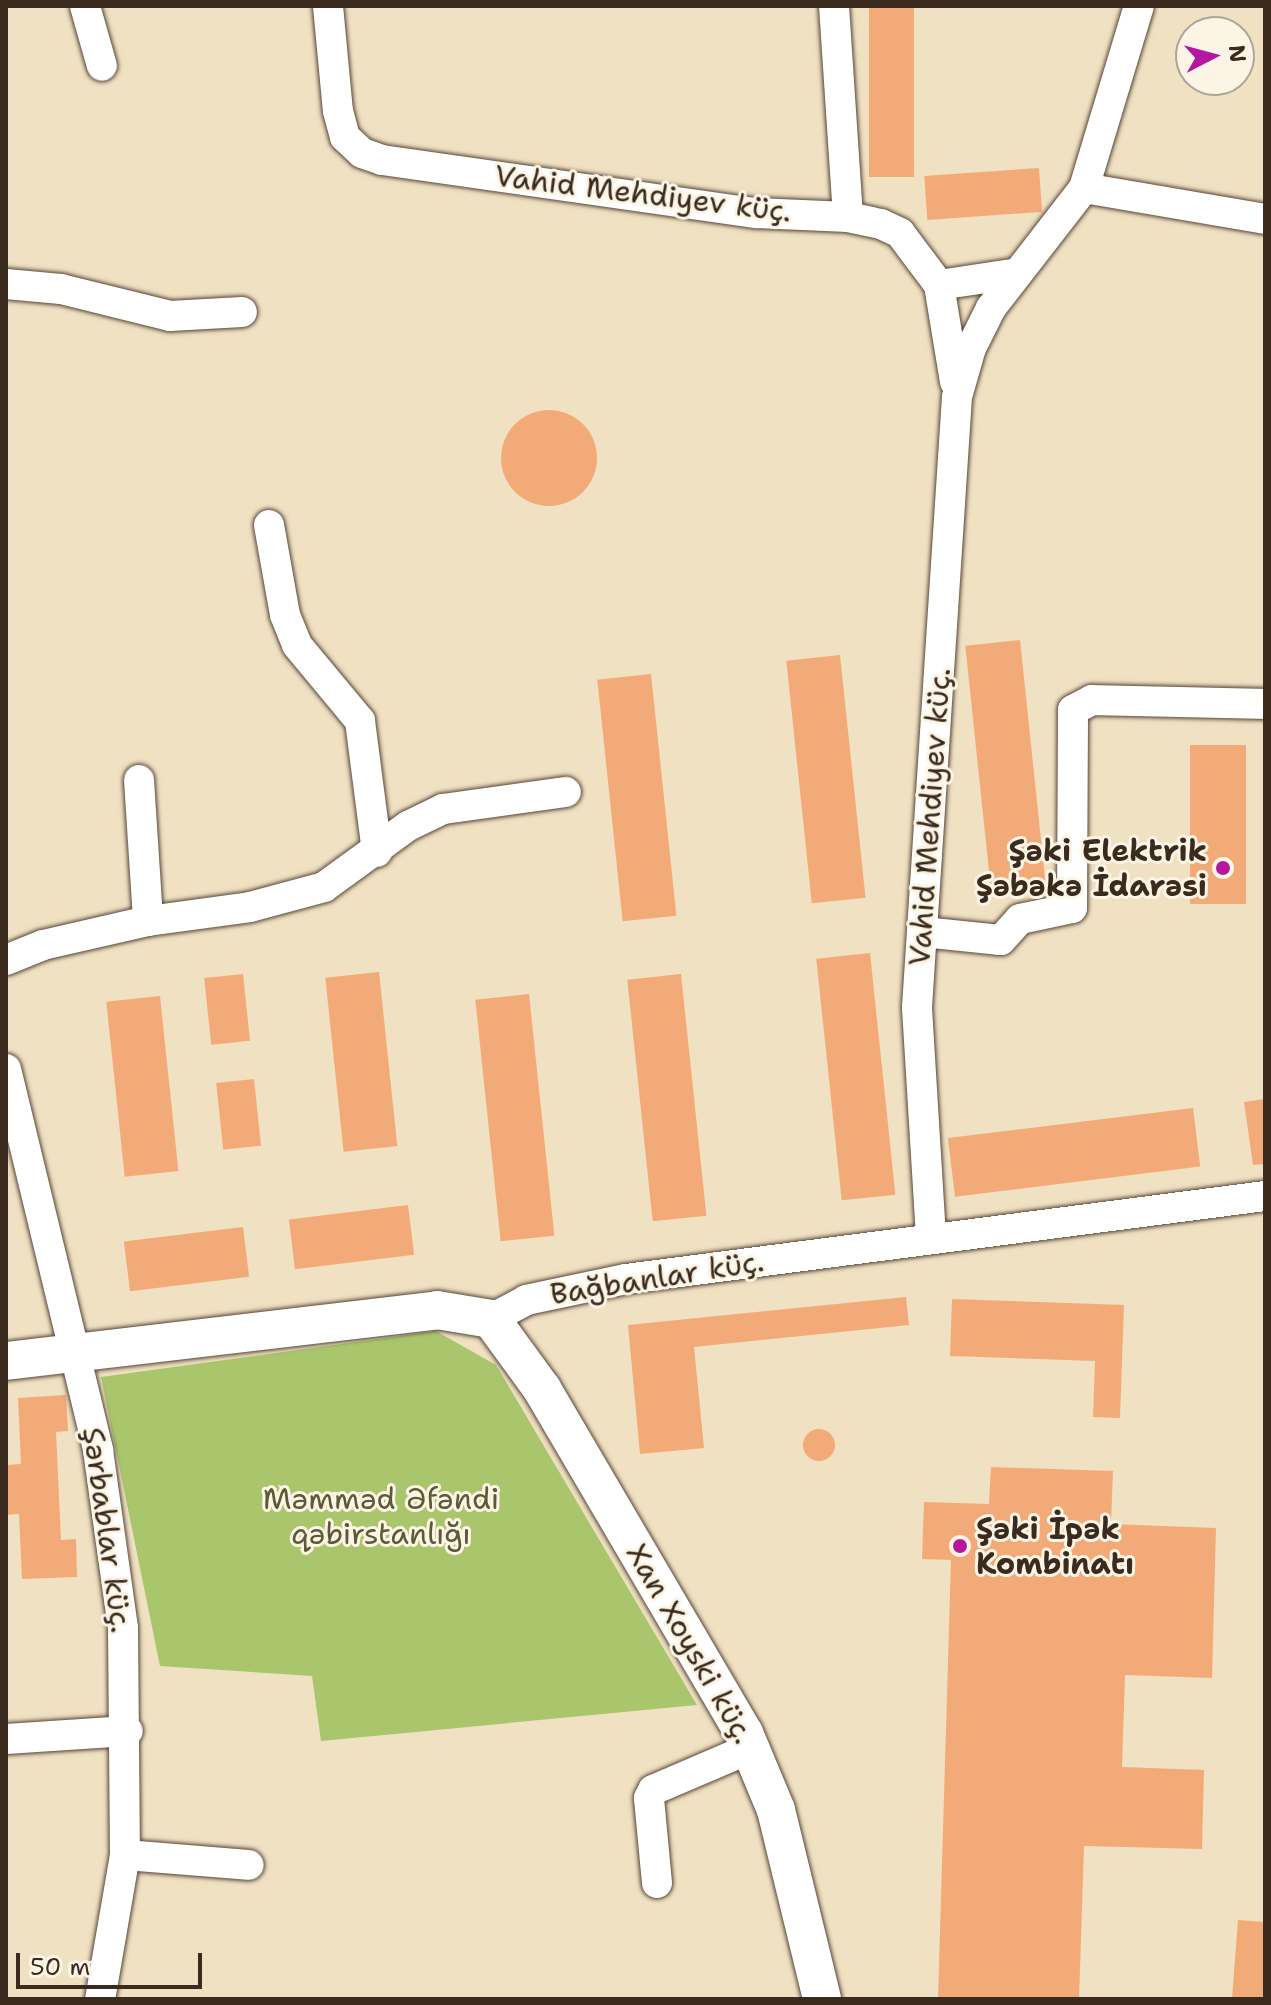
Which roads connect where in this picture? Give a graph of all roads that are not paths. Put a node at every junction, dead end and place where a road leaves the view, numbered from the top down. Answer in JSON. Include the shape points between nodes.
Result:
{"nodes":[{"id":1,"x":85,"y":6,"type":"edge"},
{"id":2,"x":328,"y":6,"type":"edge"},
{"id":3,"x":834,"y":6,"type":"edge"},
{"id":4,"x":1139,"y":6,"type":"edge"},
{"id":5,"x":102,"y":66,"type":"dead end"},
{"id":6,"x":1084,"y":188,"type":"junction"},
{"id":7,"x":848,"y":217,"type":"junction"},
{"id":8,"x":1265,"y":219,"type":"edge"},
{"id":9,"x":1013,"y":274,"type":"junction"},
{"id":10,"x":6,"y":284,"type":"edge"},
{"id":11,"x":939,"y":285,"type":"junction"},
{"id":12,"x":242,"y":312,"type":"dead end"},
{"id":13,"x":957,"y":397,"type":"junction"},
{"id":14,"x":269,"y":525,"type":"dead end"},
{"id":15,"x":1265,"y":704,"type":"edge"},
{"id":16,"x":139,"y":780,"type":"dead end"},
{"id":17,"x":566,"y":792,"type":"dead end"},
{"id":18,"x":377,"y":852,"type":"junction"},
{"id":19,"x":148,"y":921,"type":"junction"},
{"id":20,"x":923,"y":932,"type":"junction"},
{"id":21,"x":6,"y":960,"type":"edge"},
{"id":22,"x":6,"y":1069,"type":"edge"},
{"id":23,"x":1265,"y":1196,"type":"edge"},
{"id":24,"x":931,"y":1237,"type":"junction"},
{"id":25,"x":491,"y":1319,"type":"junction"},
{"id":26,"x":76,"y":1354,"type":"junction"},
{"id":27,"x":6,"y":1361,"type":"edge"},
{"id":28,"x":128,"y":1731,"type":"junction"},
{"id":29,"x":6,"y":1739,"type":"edge"},
{"id":30,"x":751,"y":1748,"type":"junction"},
{"id":31,"x":125,"y":1855,"type":"junction"},
{"id":32,"x":249,"y":1865,"type":"dead end"},
{"id":33,"x":657,"y":1883,"type":"dead end"},
{"id":34,"x":100,"y":1999,"type":"edge"},
{"id":35,"x":822,"y":1999,"type":"edge"}],
"edges":[{"from":1,"to":5,"type":"street"},
{"from":2,"to":7,"type":"street","name":"Vahid Mehdiyev küç.","via":[[338,111],[345,137],[362,153],[756,213]]},
{"from":3,"to":7,"type":"street"},
{"from":4,"to":6,"type":"street","name":"Vahid Mehdiyev küç."},
{"from":6,"to":8,"type":"street"},
{"from":6,"to":9,"type":"street","name":"Vahid Mehdiyev küç.","via":[[1050,237]]},
{"from":7,"to":11,"type":"street","name":"Vahid Mehdiyev küç.","via":[[900,233]]},
{"from":9,"to":11,"type":"street"},
{"from":9,"to":13,"type":"street","name":"Vahid Mehdiyev küç.","via":[[971,348]]},
{"from":10,"to":12,"type":"street","via":[[61,289],[170,316]]},
{"from":11,"to":13,"type":"street","name":"Vahid Mehdiyev küç."},
{"from":13,"to":20,"type":"street","name":"Vahid Mehdiyev küç."},
{"from":14,"to":18,"type":"street","via":[[285,615],[297,645],[360,721]]},
{"from":15,"to":20,"type":"street","via":[[1092,700],[1073,710],[1072,908],[1020,919],[1001,940]]},
{"from":16,"to":19,"type":"street"},
{"from":17,"to":18,"type":"street","via":[[443,809],[408,826]]},
{"from":18,"to":19,"type":"street","via":[[324,887],[250,907]]},
{"from":19,"to":21,"type":"street","via":[[43,945]]},
{"from":20,"to":24,"type":"street","name":"Vahid Mehdiyev küç.","via":[[918,1051]]},
{"from":22,"to":26,"type":"street","name":"Şərbablar küç."},
{"from":23,"to":24,"type":"street","name":"Bağbanlar küç."},
{"from":24,"to":25,"type":"street","name":"Bağbanlar küç.","via":[[559,1290]]},
{"from":25,"to":26,"type":"street","via":[[437,1310]]},
{"from":25,"to":30,"type":"street","name":"Xan Xoyski küç.","via":[[542,1389]]},
{"from":26,"to":27,"type":"street"},
{"from":26,"to":28,"type":"street","name":"Şərbablar küç.","via":[[112,1539]]},
{"from":28,"to":29,"type":"street"},
{"from":28,"to":31,"type":"street","name":"Şərbablar küç."},
{"from":30,"to":33,"type":"street","via":[[653,1790],[649,1798]]},
{"from":30,"to":35,"type":"street","name":"Xan Xoyski küç.","via":[[776,1810]]},
{"from":31,"to":32,"type":"street"},
{"from":31,"to":34,"type":"street","name":"Şərbablar küç."}]}
